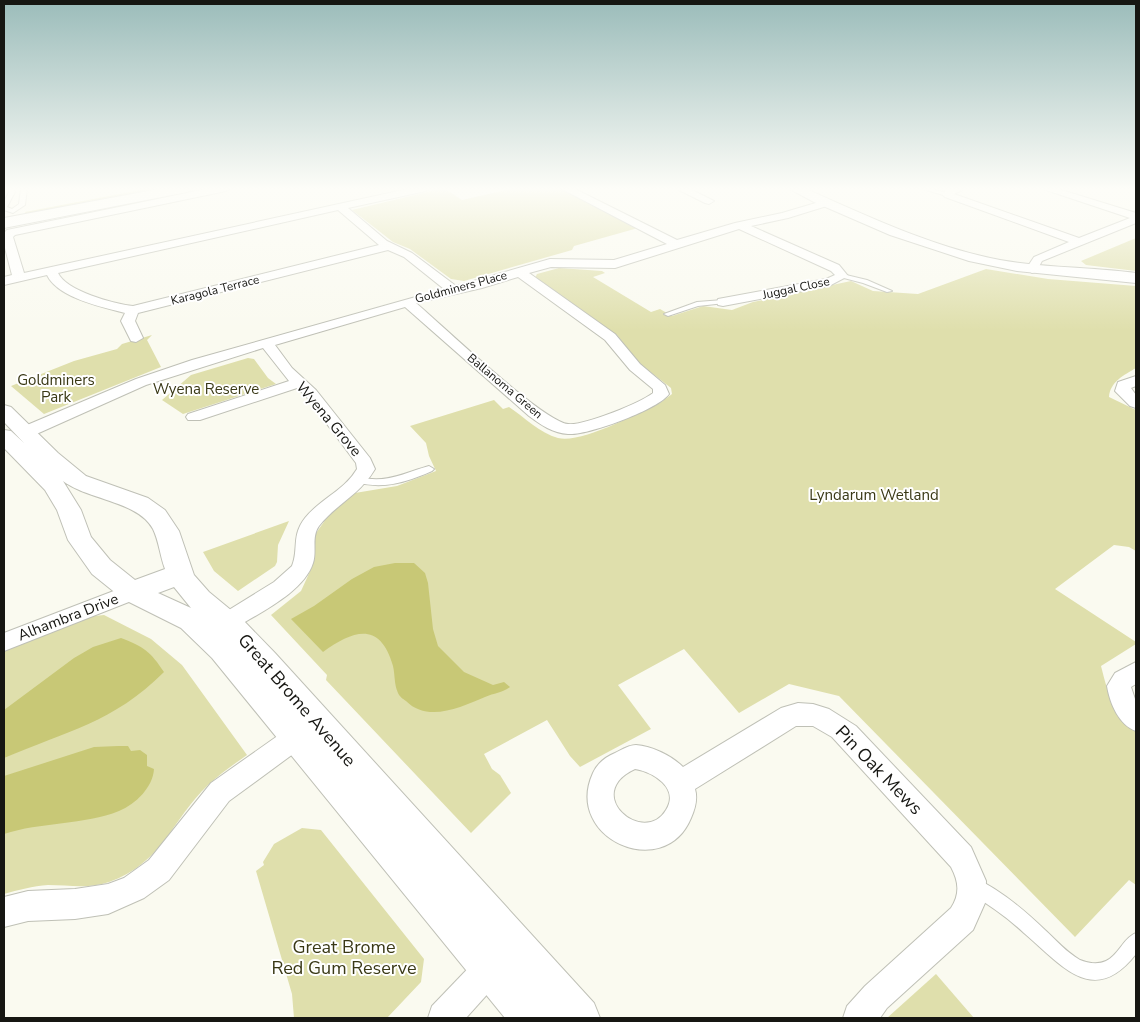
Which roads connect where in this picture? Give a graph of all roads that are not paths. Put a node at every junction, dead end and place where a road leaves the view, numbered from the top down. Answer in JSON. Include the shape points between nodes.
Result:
{"nodes":[{"id":1,"x":11,"y":236,"type":"edge"},
{"id":2,"x":205,"y":236,"type":"edge"},
{"id":3,"x":375,"y":236,"type":"edge"},
{"id":4,"x":660,"y":236,"type":"edge"},
{"id":5,"x":704,"y":236,"type":"edge"},
{"id":6,"x":763,"y":236,"type":"edge"},
{"id":7,"x":912,"y":236,"type":"edge"},
{"id":8,"x":1061,"y":236,"type":"edge"},
{"id":9,"x":1094,"y":236,"type":"edge"},
{"id":10,"x":1079,"y":242,"type":"junction"},
{"id":11,"x":676,"y":244,"type":"junction"},
{"id":12,"x":388,"y":246,"type":"junction"},
{"id":13,"x":1046,"y":255,"type":"junction"},
{"id":14,"x":1032,"y":269,"type":"junction"},
{"id":15,"x":51,"y":270,"type":"junction"},
{"id":16,"x":1049,"y":271,"type":"junction"},
{"id":17,"x":518,"y":272,"type":"junction"},
{"id":18,"x":842,"y":276,"type":"junction"},
{"id":19,"x":19,"y":277,"type":"junction"},
{"id":20,"x":1136,"y":278,"type":"edge"},
{"id":21,"x":4,"y":280,"type":"edge"},
{"id":22,"x":453,"y":290,"type":"junction"},
{"id":23,"x":889,"y":292,"type":"dead end"},
{"id":24,"x":407,"y":302,"type":"junction"},
{"id":25,"x":723,"y":302,"type":"joint"},
{"id":26,"x":133,"y":310,"type":"junction"},
{"id":27,"x":668,"y":314,"type":"dead end"},
{"id":28,"x":136,"y":338,"type":"dead end"},
{"id":29,"x":266,"y":343,"type":"junction"},
{"id":30,"x":1136,"y":381,"type":"edge"},
{"id":31,"x":300,"y":382,"type":"junction"},
{"id":32,"x":1136,"y":403,"type":"edge"},
{"id":33,"x":194,"y":416,"type":"dead end"},
{"id":34,"x":15,"y":434,"type":"edge"},
{"id":35,"x":429,"y":469,"type":"dead end"},
{"id":36,"x":359,"y":480,"type":"junction"},
{"id":37,"x":180,"y":574,"type":"junction"},
{"id":38,"x":132,"y":592,"type":"junction"},
{"id":39,"x":217,"y":628,"type":"junction"},
{"id":40,"x":4,"y":642,"type":"edge"},
{"id":41,"x":1136,"y":672,"type":"edge"},
{"id":42,"x":1136,"y":720,"type":"edge"},
{"id":43,"x":306,"y":730,"type":"junction"},
{"id":44,"x":679,"y":784,"type":"dead end"},
{"id":45,"x":974,"y":885,"type":"junction"},
{"id":46,"x":4,"y":912,"type":"edge"},
{"id":47,"x":1136,"y":941,"type":"edge"},
{"id":48,"x":502,"y":956,"type":"junction"},
{"id":49,"x":444,"y":1018,"type":"edge"},
{"id":50,"x":532,"y":1018,"type":"edge"},
{"id":51,"x":579,"y":1018,"type":"edge"},
{"id":52,"x":860,"y":1018,"type":"edge"}],
"edges":[{"from":1,"to":19,"type":"street"},
{"from":2,"to":15,"type":"street"},
{"from":3,"to":12,"type":"street"},
{"from":4,"to":11,"type":"street"},
{"from":5,"to":11,"type":"street","name":"Goldminers Place"},
{"from":6,"to":18,"type":"street","name":"Juggal Close","via":[[835,268]]},
{"from":7,"to":14,"type":"street","via":[[953,252]]},
{"from":8,"to":10,"type":"street"},
{"from":9,"to":10,"type":"street"},
{"from":10,"to":13,"type":"street"},
{"from":11,"to":17,"type":"street","name":"Goldminers Place","via":[[615,264],[556,262]]},
{"from":12,"to":22,"type":"street","via":[[408,254]]},
{"from":12,"to":26,"type":"street","name":"Karagola Terrace"},
{"from":13,"to":14,"type":"street","via":[[1038,259]]},
{"from":13,"to":16,"type":"street","via":[[1044,260]]},
{"from":14,"to":16,"type":"street"},
{"from":15,"to":19,"type":"street"},
{"from":15,"to":26,"type":"street","name":"Karagola Terrace","via":[[59,284],[69,289]]},
{"from":16,"to":20,"type":"street"},
{"from":17,"to":22,"type":"street","name":"Goldminers Place"},
{"from":17,"to":24,"type":"street","name":"Ballanoma Green","via":[[610,337],[635,367],[660,388],[661,394],[589,427],[564,429],[519,401]]},
{"from":18,"to":23,"type":"lane","via":[[865,281]]},
{"from":18,"to":25,"type":"street","name":"Juggal Close","via":[[830,282]]},
{"from":19,"to":21,"type":"street"},
{"from":22,"to":24,"type":"street","name":"Goldminers Place"},
{"from":24,"to":29,"type":"street","name":"Goldminers Place"},
{"from":25,"to":27,"type":"lane","via":[[697,304]]},
{"from":26,"to":28,"type":"street","via":[[128,321]]},
{"from":29,"to":31,"type":"street","name":"Wyena Grove","via":[[287,371]]},
{"from":29,"to":34,"type":"street","name":"Goldminers Place","via":[[186,367],[125,400]]},
{"from":30,"to":32,"type":"street","via":[[1123,386],[1123,391]]},
{"from":31,"to":33,"type":"street"},
{"from":31,"to":36,"type":"street","name":"Wyena Grove","via":[[364,462],[366,469]]},
{"from":34,"to":37,"type":"street","name":"Great Brome Avenue","via":[[78,480],[102,492],[135,502],[156,515],[169,535]]},
{"from":34,"to":38,"type":"street","name":"Great Brome Avenue","via":[[62,497],[90,555]]},
{"from":35,"to":36,"type":"lane","via":[[386,483],[368,484]]},
{"from":36,"to":39,"type":"street","name":"Wyena Grove","via":[[311,524],[305,535],[303,564],[298,572]]},
{"from":37,"to":38,"type":"street"},
{"from":37,"to":39,"type":"street","name":"Great Brome Avenue"},
{"from":38,"to":39,"type":"street","name":"Great Brome Avenue","via":[[191,620]]},
{"from":38,"to":40,"type":"street","name":"Alhambra Drive"},
{"from":39,"to":43,"type":"street","name":"Great Brome Avenue"},
{"from":41,"to":42,"type":"street","via":[[1119,686],[1121,696]]},
{"from":43,"to":46,"type":"street","via":[[220,792],[159,870],[134,888],[108,899],[28,906]]},
{"from":43,"to":48,"type":"street","name":"Great Brome Avenue"},
{"from":44,"to":45,"type":"street","name":"Pin Oak Mews","via":[[790,716],[800,713],[827,718],[949,842],[969,870]]},
{"from":45,"to":47,"type":"lane","via":[[1000,902],[1062,958],[1079,968],[1095,972],[1108,970]]},
{"from":45,"to":52,"type":"street","via":[[969,908],[962,919],[876,997]]},
{"from":48,"to":49,"type":"street"},
{"from":48,"to":50,"type":"street","name":"Great Brome Avenue"},
{"from":48,"to":51,"type":"street","name":"Great Brome Avenue"}]}
